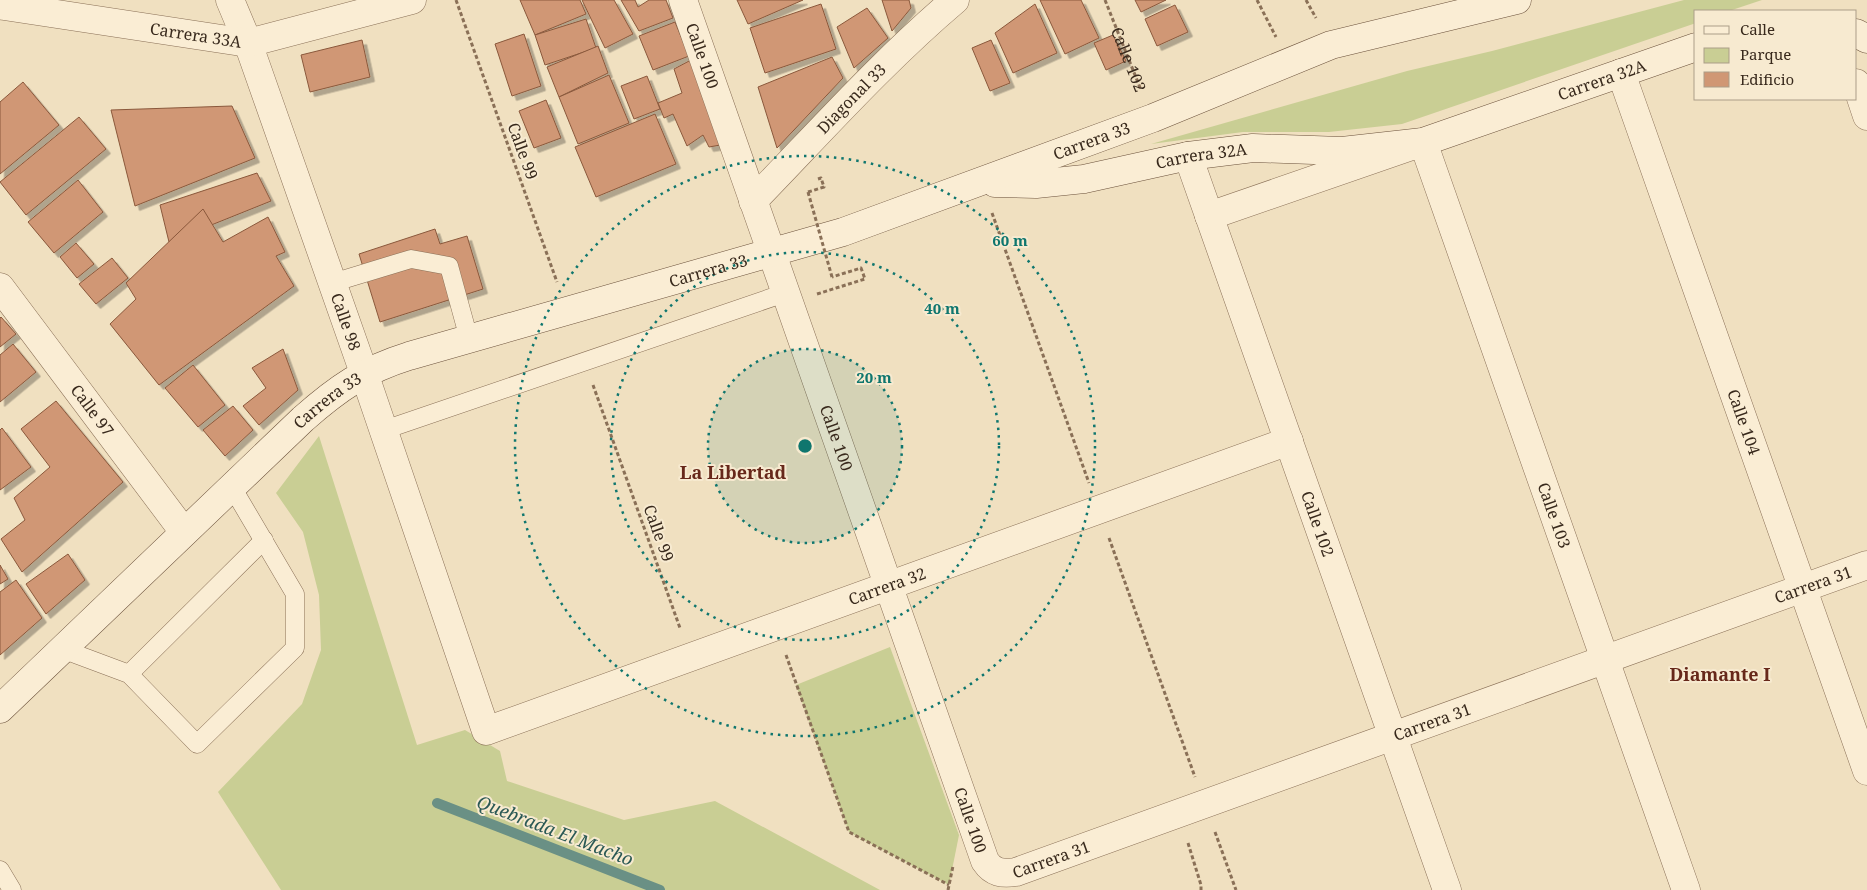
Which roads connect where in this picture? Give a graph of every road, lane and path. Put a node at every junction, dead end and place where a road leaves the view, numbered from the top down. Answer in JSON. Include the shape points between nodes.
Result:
{"nodes":[{"id":1,"x":230,"y":0,"type":"edge"},
{"id":2,"x":412,"y":0,"type":"edge"},
{"id":3,"x":456,"y":0,"type":"edge"},
{"id":4,"x":683,"y":0,"type":"edge"},
{"id":5,"x":955,"y":0,"type":"edge"},
{"id":6,"x":1105,"y":0,"type":"edge"},
{"id":7,"x":1257,"y":0,"type":"edge"},
{"id":8,"x":1518,"y":0,"type":"edge"},
{"id":9,"x":4,"y":5,"type":"edge"},
{"id":10,"x":248,"y":43,"type":"junction"},
{"id":11,"x":1694,"y":48,"type":"edge"},
{"id":12,"x":1289,"y":62,"type":"junction"},
{"id":13,"x":1621,"y":73,"type":"junction"},
{"id":14,"x":1857,"y":86,"type":"edge"},
{"id":15,"x":1867,"y":116,"type":"edge"},
{"id":16,"x":1153,"y":118,"type":"junction"},
{"id":17,"x":1424,"y":142,"type":"junction"},
{"id":18,"x":1188,"y":156,"type":"junction"},
{"id":19,"x":980,"y":182,"type":"junction"},
{"id":20,"x":808,"y":192,"type":"dead end"},
{"id":21,"x":754,"y":201,"type":"junction"},
{"id":22,"x":1210,"y":216,"type":"junction"},
{"id":23,"x":772,"y":254,"type":"junction"},
{"id":24,"x":332,"y":283,"type":"junction"},
{"id":25,"x":0,"y":287,"type":"edge"},
{"id":26,"x":824,"y":292,"type":"dead end"},
{"id":27,"x":785,"y":293,"type":"junction"},
{"id":28,"x":567,"y":311,"type":"junction"},
{"id":29,"x":469,"y":339,"type":"junction"},
{"id":30,"x":584,"y":361,"type":"junction"},
{"id":31,"x":364,"y":373,"type":"junction"},
{"id":32,"x":384,"y":430,"type":"junction"},
{"id":33,"x":1288,"y":440,"type":"junction"},
{"id":34,"x":232,"y":487,"type":"junction"},
{"id":35,"x":184,"y":532,"type":"junction"},
{"id":36,"x":264,"y":540,"type":"junction"},
{"id":37,"x":1867,"y":565,"type":"edge"},
{"id":38,"x":888,"y":585,"type":"junction"},
{"id":39,"x":1803,"y":588,"type":"junction"},
{"id":40,"x":776,"y":626,"type":"junction"},
{"id":41,"x":62,"y":649,"type":"junction"},
{"id":42,"x":690,"y":657,"type":"junction"},
{"id":43,"x":1606,"y":660,"type":"junction"},
{"id":44,"x":129,"y":674,"type":"junction"},
{"id":45,"x":0,"y":709,"type":"edge"},
{"id":46,"x":486,"y":731,"type":"joint"},
{"id":47,"x":1393,"y":737,"type":"junction"},
{"id":48,"x":1867,"y":771,"type":"edge"},
{"id":49,"x":1178,"y":813,"type":"junction"},
{"id":50,"x":0,"y":870,"type":"edge"},
{"id":51,"x":996,"y":872,"type":"joint"},
{"id":52,"x":949,"y":885,"type":"dead end"},
{"id":53,"x":12,"y":890,"type":"edge"},
{"id":54,"x":1201,"y":890,"type":"edge"},
{"id":55,"x":1447,"y":890,"type":"edge"},
{"id":56,"x":1686,"y":890,"type":"edge"}],
"edges":[{"from":1,"to":10,"type":"street","name":"Calle 98"},
{"from":2,"to":10,"type":"street","name":"Carrera 33A"},
{"from":3,"to":28,"type":"path","name":"Calle 99"},
{"from":4,"to":21,"type":"street","name":"Calle 100"},
{"from":5,"to":21,"type":"street","name":"Diagonal 33","via":[[860,91]]},
{"from":6,"to":16,"type":"path","name":"Calle 102"},
{"from":7,"to":12,"type":"path"},
{"from":8,"to":12,"type":"street","name":"Carrera 33","via":[[1331,45]]},
{"from":9,"to":10,"type":"street","name":"Carrera 33A"},
{"from":10,"to":24,"type":"street","name":"Calle 98"},
{"from":11,"to":13,"type":"street","name":"Carrera 32A"},
{"from":12,"to":16,"type":"street","name":"Carrera 33"},
{"from":13,"to":17,"type":"street","name":"Carrera 32A"},
{"from":13,"to":39,"type":"street","name":"Calle 104"},
{"from":14,"to":15,"type":"street"},
{"from":16,"to":19,"type":"street","name":"Carrera 33"},
{"from":17,"to":18,"type":"street","name":"Carrera 32A","via":[[1360,150],[1253,148]]},
{"from":17,"to":22,"type":"street","name":"Carrera 32A"},
{"from":17,"to":43,"type":"street","name":"Calle 103"},
{"from":18,"to":19,"type":"street","name":"Carrera 32A","via":[[1084,179],[1036,184]]},
{"from":18,"to":22,"type":"street","name":"Calle 102"},
{"from":19,"to":23,"type":"street","name":"Carrera 33","via":[[872,223]]},
{"from":20,"to":26,"type":"path","bridge":true,"via":[[832,277],[861,268],[865,279]]},
{"from":21,"to":23,"type":"street","name":"Calle 100"},
{"from":22,"to":33,"type":"street","name":"Calle 102"},
{"from":23,"to":27,"type":"street","name":"Calle 100"},
{"from":23,"to":28,"type":"street","name":"Carrera 33"},
{"from":24,"to":29,"type":"lane","via":[[411,259],[449,266]]},
{"from":24,"to":31,"type":"street","name":"Calle 98"},
{"from":25,"to":35,"type":"street","name":"Calle 97"},
{"from":27,"to":30,"type":"lane"},
{"from":27,"to":38,"type":"street","name":"Calle 100"},
{"from":28,"to":29,"type":"street","name":"Carrera 33"},
{"from":29,"to":31,"type":"street","name":"Carrera 33","via":[[388,362]]},
{"from":30,"to":32,"type":"lane"},
{"from":30,"to":42,"type":"path","name":"Calle 99"},
{"from":31,"to":32,"type":"street","name":"Calle 98"},
{"from":31,"to":34,"type":"street","name":"Carrera 33","via":[[329,396]]},
{"from":32,"to":46,"type":"street","name":"Calle 98"},
{"from":33,"to":38,"type":"street","name":"Carrera 32"},
{"from":33,"to":47,"type":"street","name":"Calle 102"},
{"from":34,"to":35,"type":"street","name":"Carrera 33"},
{"from":34,"to":36,"type":"lane"},
{"from":35,"to":41,"type":"street","name":"Carrera 33"},
{"from":36,"to":44,"type":"lane"},
{"from":36,"to":44,"type":"lane","via":[[295,594],[295,648],[197,744]]},
{"from":37,"to":39,"type":"street","name":"Carrera 31"},
{"from":38,"to":40,"type":"street","name":"Carrera 32"},
{"from":38,"to":51,"type":"street","name":"Calle 100","via":[[985,861]]},
{"from":39,"to":43,"type":"street","name":"Carrera 31"},
{"from":39,"to":48,"type":"street","name":"Calle 104"},
{"from":40,"to":42,"type":"street","name":"Carrera 32"},
{"from":40,"to":52,"type":"path","via":[[849,832]]},
{"from":41,"to":44,"type":"lane"},
{"from":41,"to":45,"type":"street","name":"Carrera 33"},
{"from":42,"to":46,"type":"street","name":"Carrera 32"},
{"from":43,"to":47,"type":"street","name":"Carrera 31"},
{"from":43,"to":56,"type":"street","name":"Calle 103"},
{"from":47,"to":49,"type":"street","name":"Carrera 31"},
{"from":47,"to":55,"type":"street","name":"Calle 102"},
{"from":49,"to":51,"type":"street","name":"Carrera 31","via":[[1016,872]]},
{"from":49,"to":54,"type":"path"},
{"from":50,"to":53,"type":"lane"}]}
